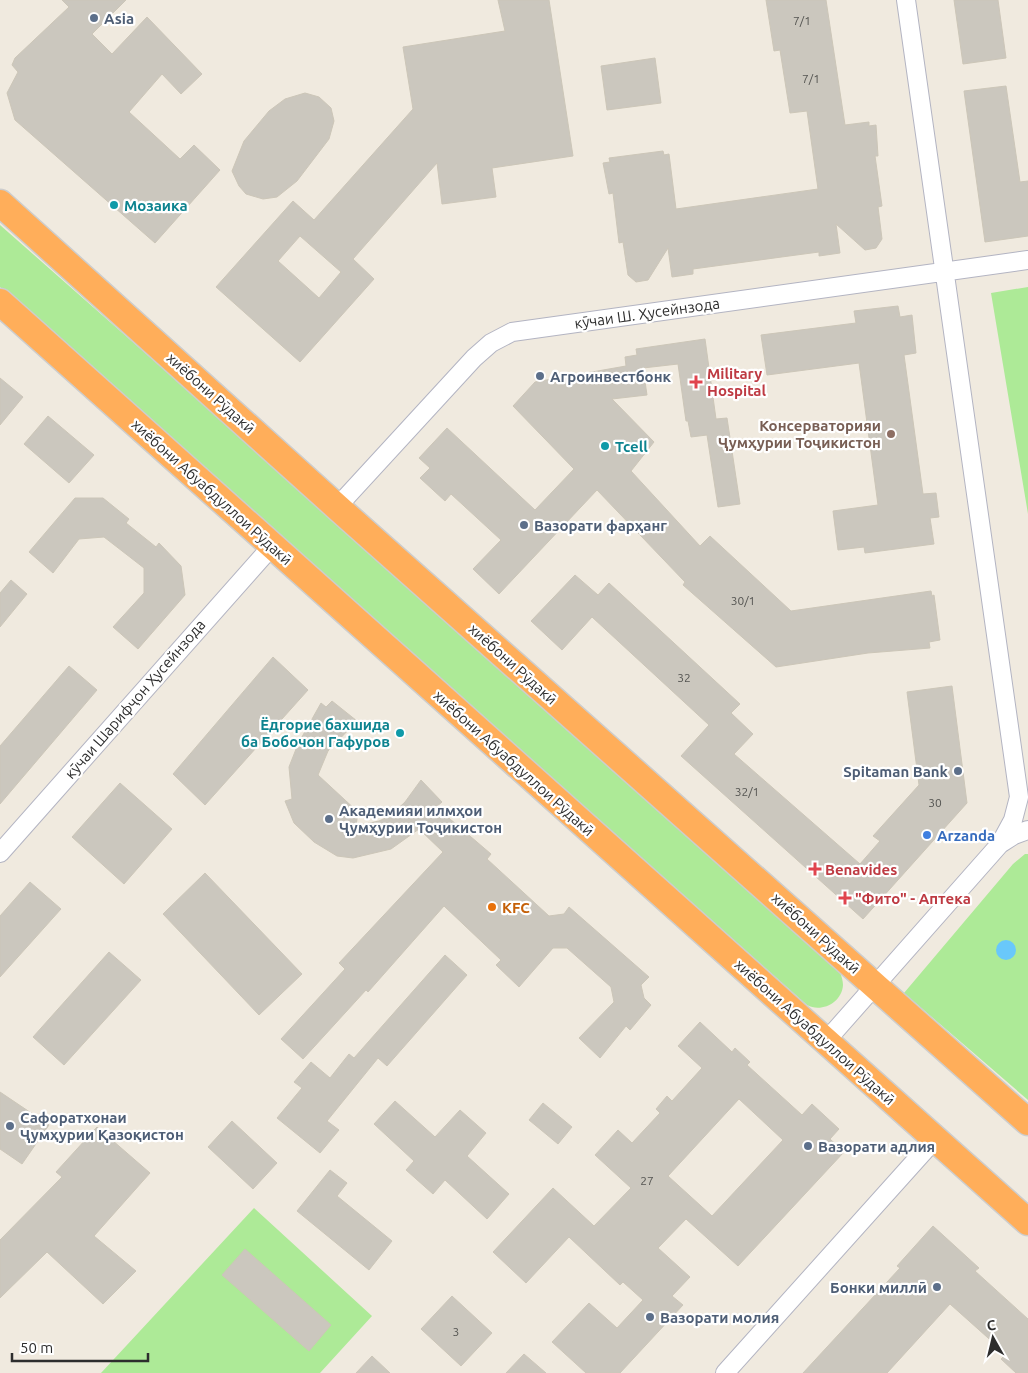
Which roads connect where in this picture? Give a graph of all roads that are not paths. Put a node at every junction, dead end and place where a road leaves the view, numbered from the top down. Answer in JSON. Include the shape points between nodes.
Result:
{"nodes":[{"id":1,"x":906,"y":0,"type":"edge"},
{"id":2,"x":0,"y":203,"type":"edge"},
{"id":3,"x":1028,"y":260,"type":"edge"},
{"id":4,"x":943,"y":272,"type":"junction"},
{"id":5,"x":0,"y":302,"type":"edge"},
{"id":6,"x":337,"y":507,"type":"junction"},
{"id":7,"x":272,"y":546,"type":"junction"},
{"id":8,"x":1023,"y":802,"type":"edge"},
{"id":9,"x":1028,"y":830,"type":"edge"},
{"id":10,"x":1000,"y":844,"type":"junction"},
{"id":11,"x":0,"y":853,"type":"edge"},
{"id":12,"x":875,"y":986,"type":"junction"},
{"id":13,"x":826,"y":1041,"type":"junction"},
{"id":14,"x":1028,"y":1122,"type":"edge"},
{"id":15,"x":935,"y":1139,"type":"junction"},
{"id":16,"x":1028,"y":1222,"type":"edge"},
{"id":17,"x":725,"y":1373,"type":"edge"}],
"edges":[{"from":1,"to":4,"type":"street"},
{"from":2,"to":6,"type":"highway","name":"хиёбони Рӯдакӣ"},
{"from":3,"to":4,"type":"street","name":"кӯчаи Ш. Ҳусейнзода"},
{"from":4,"to":6,"type":"street","name":"кӯчаи Ш. Ҳусейнзода","via":[[512,332],[491,343],[474,358]]},
{"from":4,"to":8,"type":"street"},
{"from":5,"to":7,"type":"highway","name":"хиёбони Абуабдуллои Рӯдакӣ"},
{"from":6,"to":12,"type":"highway","name":"хиёбони Рӯдакӣ"},
{"from":7,"to":11,"type":"street","name":"кӯчаи Шарифҷон Ҳусейнзода"},
{"from":7,"to":13,"type":"highway","name":"хиёбони Абуабдуллои Рӯдакӣ"},
{"from":8,"to":10,"type":"street"},
{"from":9,"to":10,"type":"street"},
{"from":10,"to":12,"type":"street"},
{"from":12,"to":13,"type":"street"},
{"from":12,"to":14,"type":"highway","name":"хиёбони Рӯдакӣ"},
{"from":13,"to":15,"type":"highway","name":"хиёбони Абуабдуллои Рӯдакӣ"},
{"from":15,"to":16,"type":"highway","name":"хиёбони Абуабдуллои Рӯдакӣ"},
{"from":15,"to":17,"type":"street"}]}
